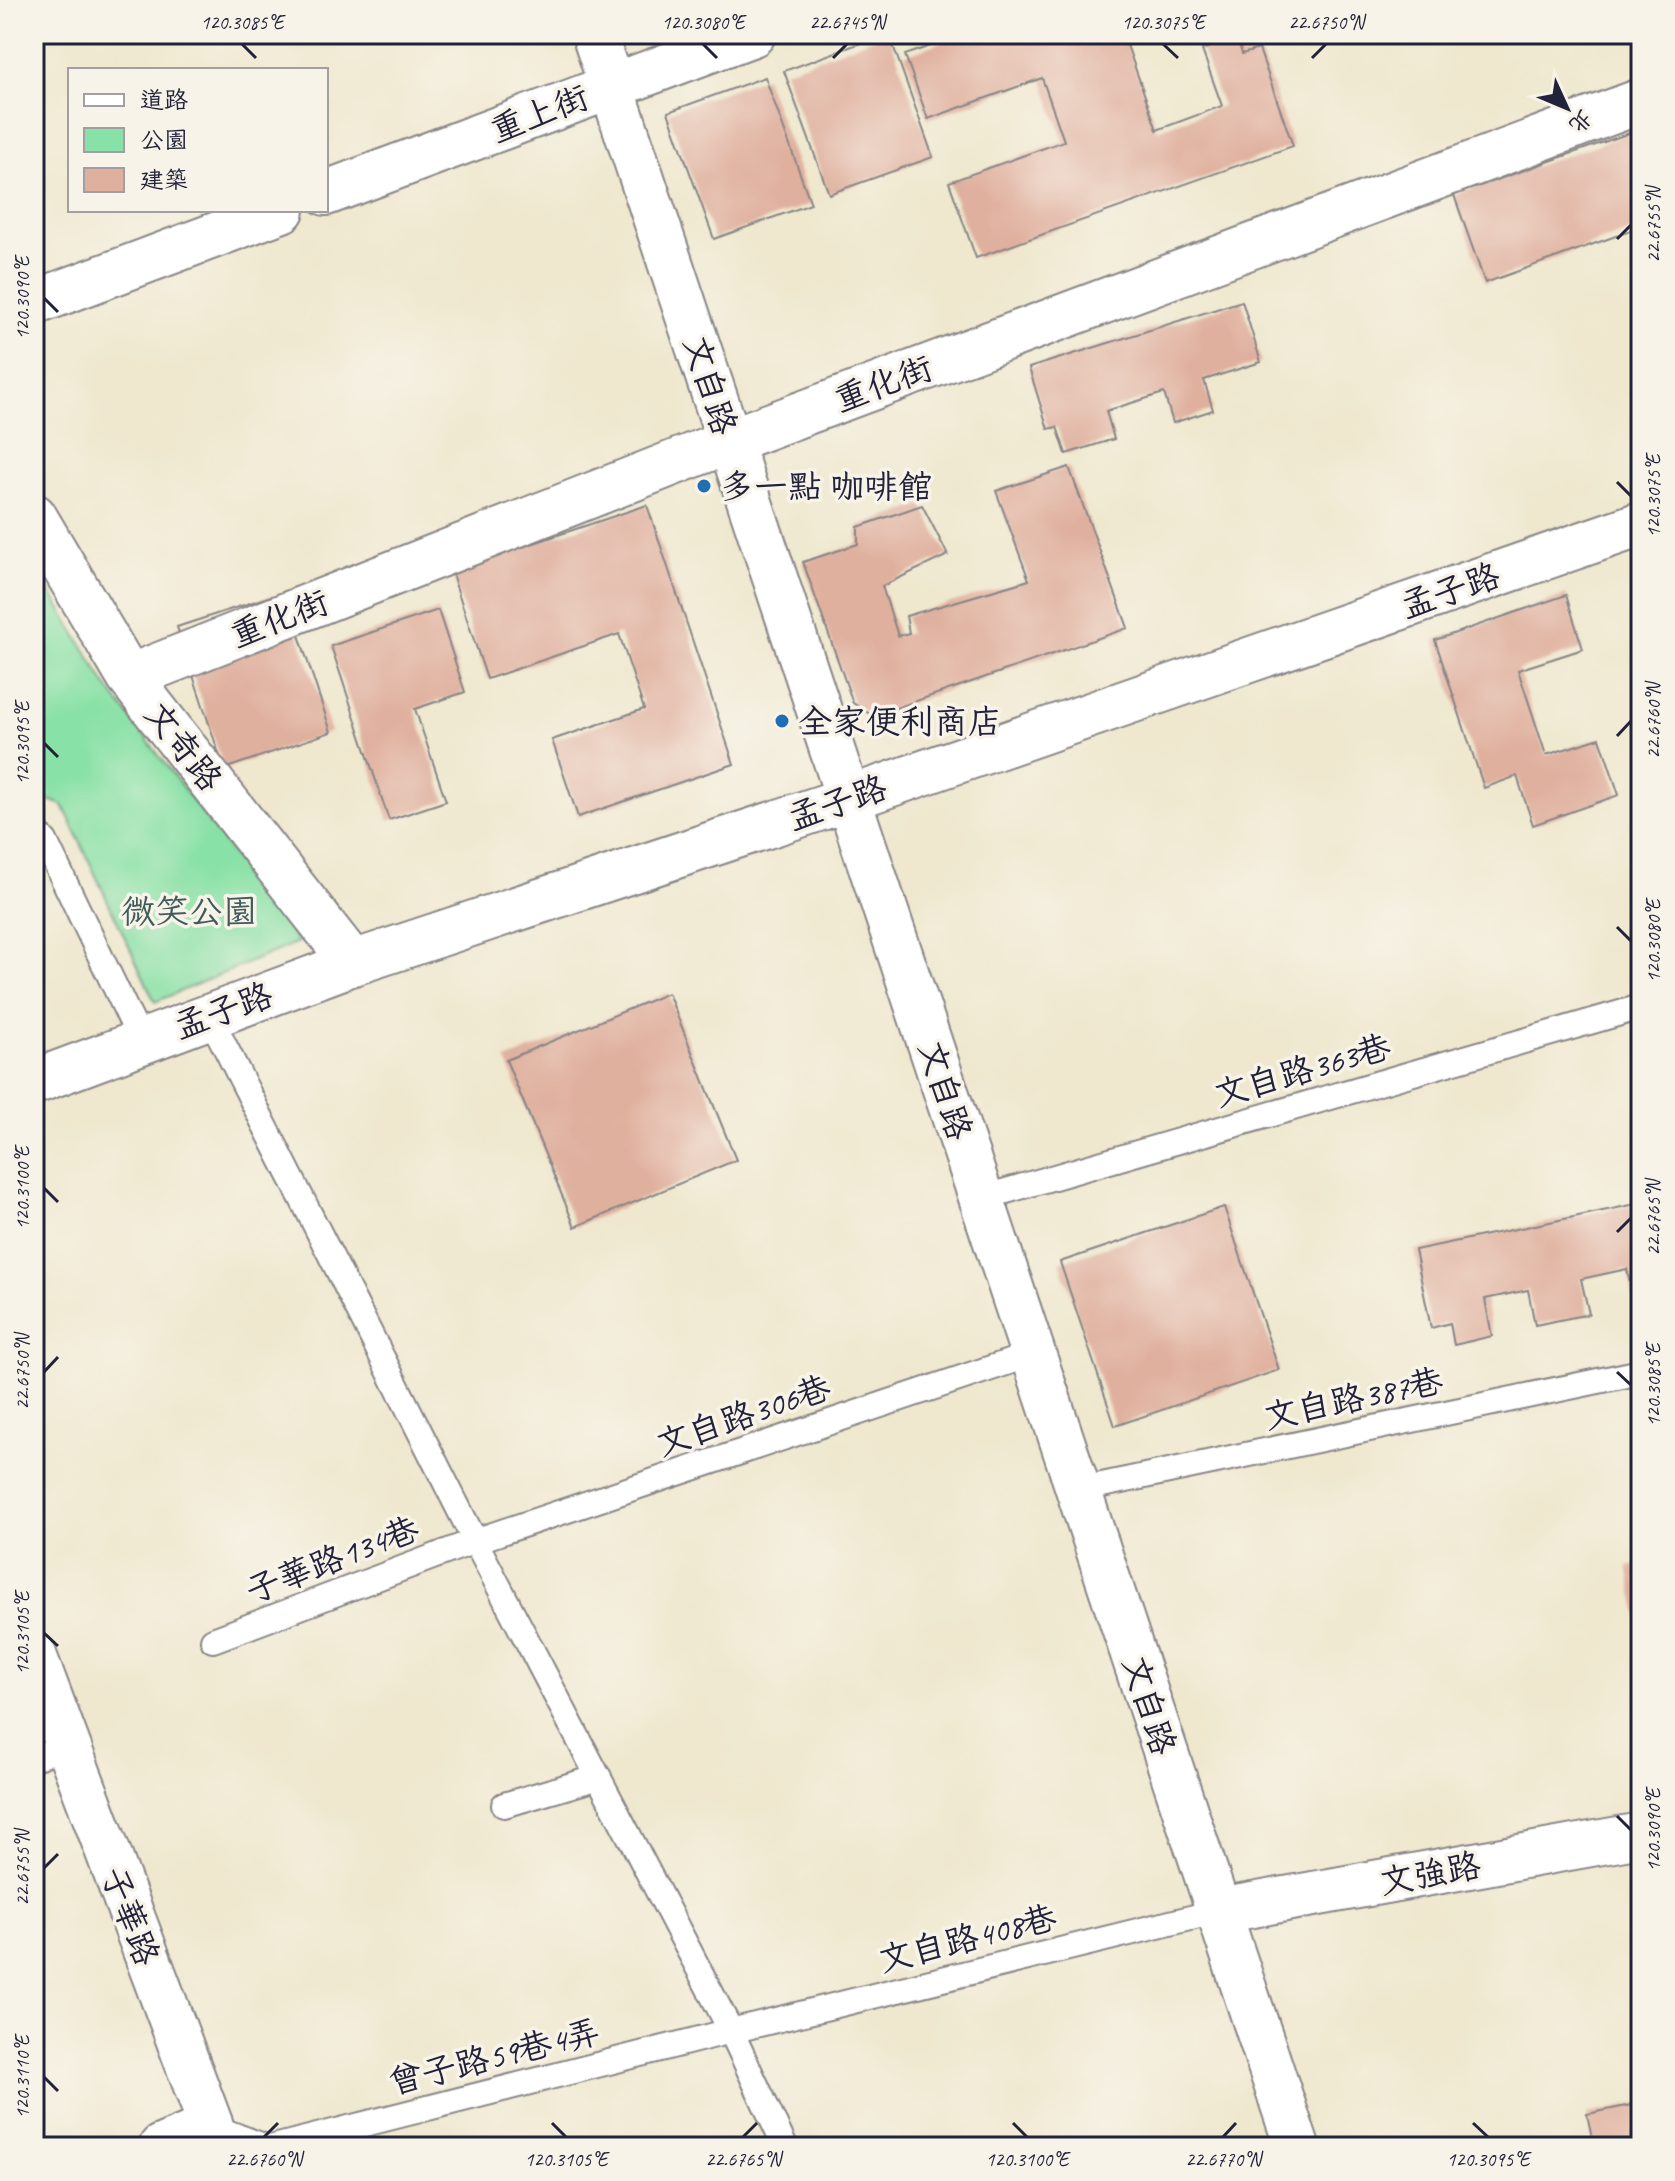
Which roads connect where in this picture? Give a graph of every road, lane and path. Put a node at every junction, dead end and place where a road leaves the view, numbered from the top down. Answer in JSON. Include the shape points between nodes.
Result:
{"nodes":[{"id":1,"x":594,"y":34,"type":"edge"},
{"id":2,"x":753,"y":34,"type":"edge"},
{"id":3,"x":612,"y":86,"type":"junction"},
{"id":4,"x":1641,"y":101,"type":"edge"},
{"id":5,"x":328,"y":192,"type":"edge"},
{"id":6,"x":277,"y":212,"type":"edge"},
{"id":7,"x":34,"y":303,"type":"edge"},
{"id":8,"x":729,"y":441,"type":"junction"},
{"id":9,"x":34,"y":516,"type":"edge"},
{"id":10,"x":1641,"y":524,"type":"edge"},
{"id":11,"x":129,"y":677,"type":"junction"},
{"id":12,"x":848,"y":799,"type":"junction"},
{"id":13,"x":34,"y":829,"type":"edge"},
{"id":14,"x":353,"y":963,"type":"junction"},
{"id":15,"x":1641,"y":1007,"type":"edge"},
{"id":16,"x":209,"y":1015,"type":"junction"},
{"id":17,"x":141,"y":1041,"type":"junction"},
{"id":18,"x":34,"y":1082,"type":"edge"},
{"id":19,"x":982,"y":1198,"type":"junction"},
{"id":20,"x":1033,"y":1354,"type":"junction"},
{"id":21,"x":1641,"y":1372,"type":"edge"},
{"id":22,"x":1078,"y":1490,"type":"junction"},
{"id":23,"x":475,"y":1541,"type":"junction"},
{"id":24,"x":213,"y":1640,"type":"dead end"},
{"id":25,"x":37,"y":1673,"type":"edge"},
{"id":26,"x":51,"y":1752,"type":"edge"},
{"id":27,"x":599,"y":1777,"type":"junction"},
{"id":28,"x":504,"y":1805,"type":"dead end"},
{"id":29,"x":1641,"y":1835,"type":"edge"},
{"id":30,"x":1219,"y":1911,"type":"junction"},
{"id":31,"x":731,"y":2031,"type":"junction"},
{"id":32,"x":215,"y":2137,"type":"edge"},
{"id":33,"x":161,"y":2147,"type":"edge"},
{"id":34,"x":266,"y":2147,"type":"edge"},
{"id":35,"x":274,"y":2147,"type":"edge"},
{"id":36,"x":785,"y":2147,"type":"edge"},
{"id":37,"x":1297,"y":2147,"type":"edge"}],
"edges":[{"from":1,"to":3,"type":"street","name":"文自路"},
{"from":2,"to":3,"type":"street","name":"重上街"},
{"from":3,"to":5,"type":"street","name":"重上街"},
{"from":3,"to":8,"type":"street","name":"文自路"},
{"from":4,"to":8,"type":"street","name":"重化街"},
{"from":6,"to":7,"type":"street"},
{"from":8,"to":11,"type":"street","name":"重化街"},
{"from":8,"to":12,"type":"street","name":"文自路"},
{"from":9,"to":11,"type":"street","name":"文奇路"},
{"from":10,"to":12,"type":"street","name":"孟子路"},
{"from":11,"to":14,"type":"street","name":"文奇路"},
{"from":12,"to":14,"type":"street","name":"孟子路"},
{"from":12,"to":19,"type":"street","name":"文自路"},
{"from":13,"to":17,"type":"lane","via":[[45,841]]},
{"from":14,"to":16,"type":"street","name":"孟子路"},
{"from":15,"to":19,"type":"lane","name":"文自路363巷"},
{"from":16,"to":17,"type":"street","name":"孟子路"},
{"from":16,"to":23,"type":"lane"},
{"from":17,"to":18,"type":"street","name":"孟子路"},
{"from":19,"to":20,"type":"street","name":"文自路"},
{"from":20,"to":22,"type":"street","name":"文自路"},
{"from":20,"to":23,"type":"lane","name":"文自路306巷"},
{"from":21,"to":22,"type":"lane","name":"文自路387巷"},
{"from":22,"to":30,"type":"street","name":"文自路"},
{"from":23,"to":24,"type":"lane","name":"子華路134巷"},
{"from":23,"to":27,"type":"lane"},
{"from":25,"to":26,"type":"street","name":"子華路"},
{"from":26,"to":32,"type":"street","name":"子華路"},
{"from":27,"to":28,"type":"lane"},
{"from":27,"to":31,"type":"lane"},
{"from":29,"to":30,"type":"street","name":"文強路"},
{"from":30,"to":31,"type":"lane","name":"文自路408巷"},
{"from":30,"to":37,"type":"street","name":"文自路"},
{"from":31,"to":35,"type":"lane","name":"曾子路59巷4弄"},
{"from":31,"to":36,"type":"lane"},
{"from":32,"to":33,"type":"street"},
{"from":32,"to":34,"type":"lane"}]}
